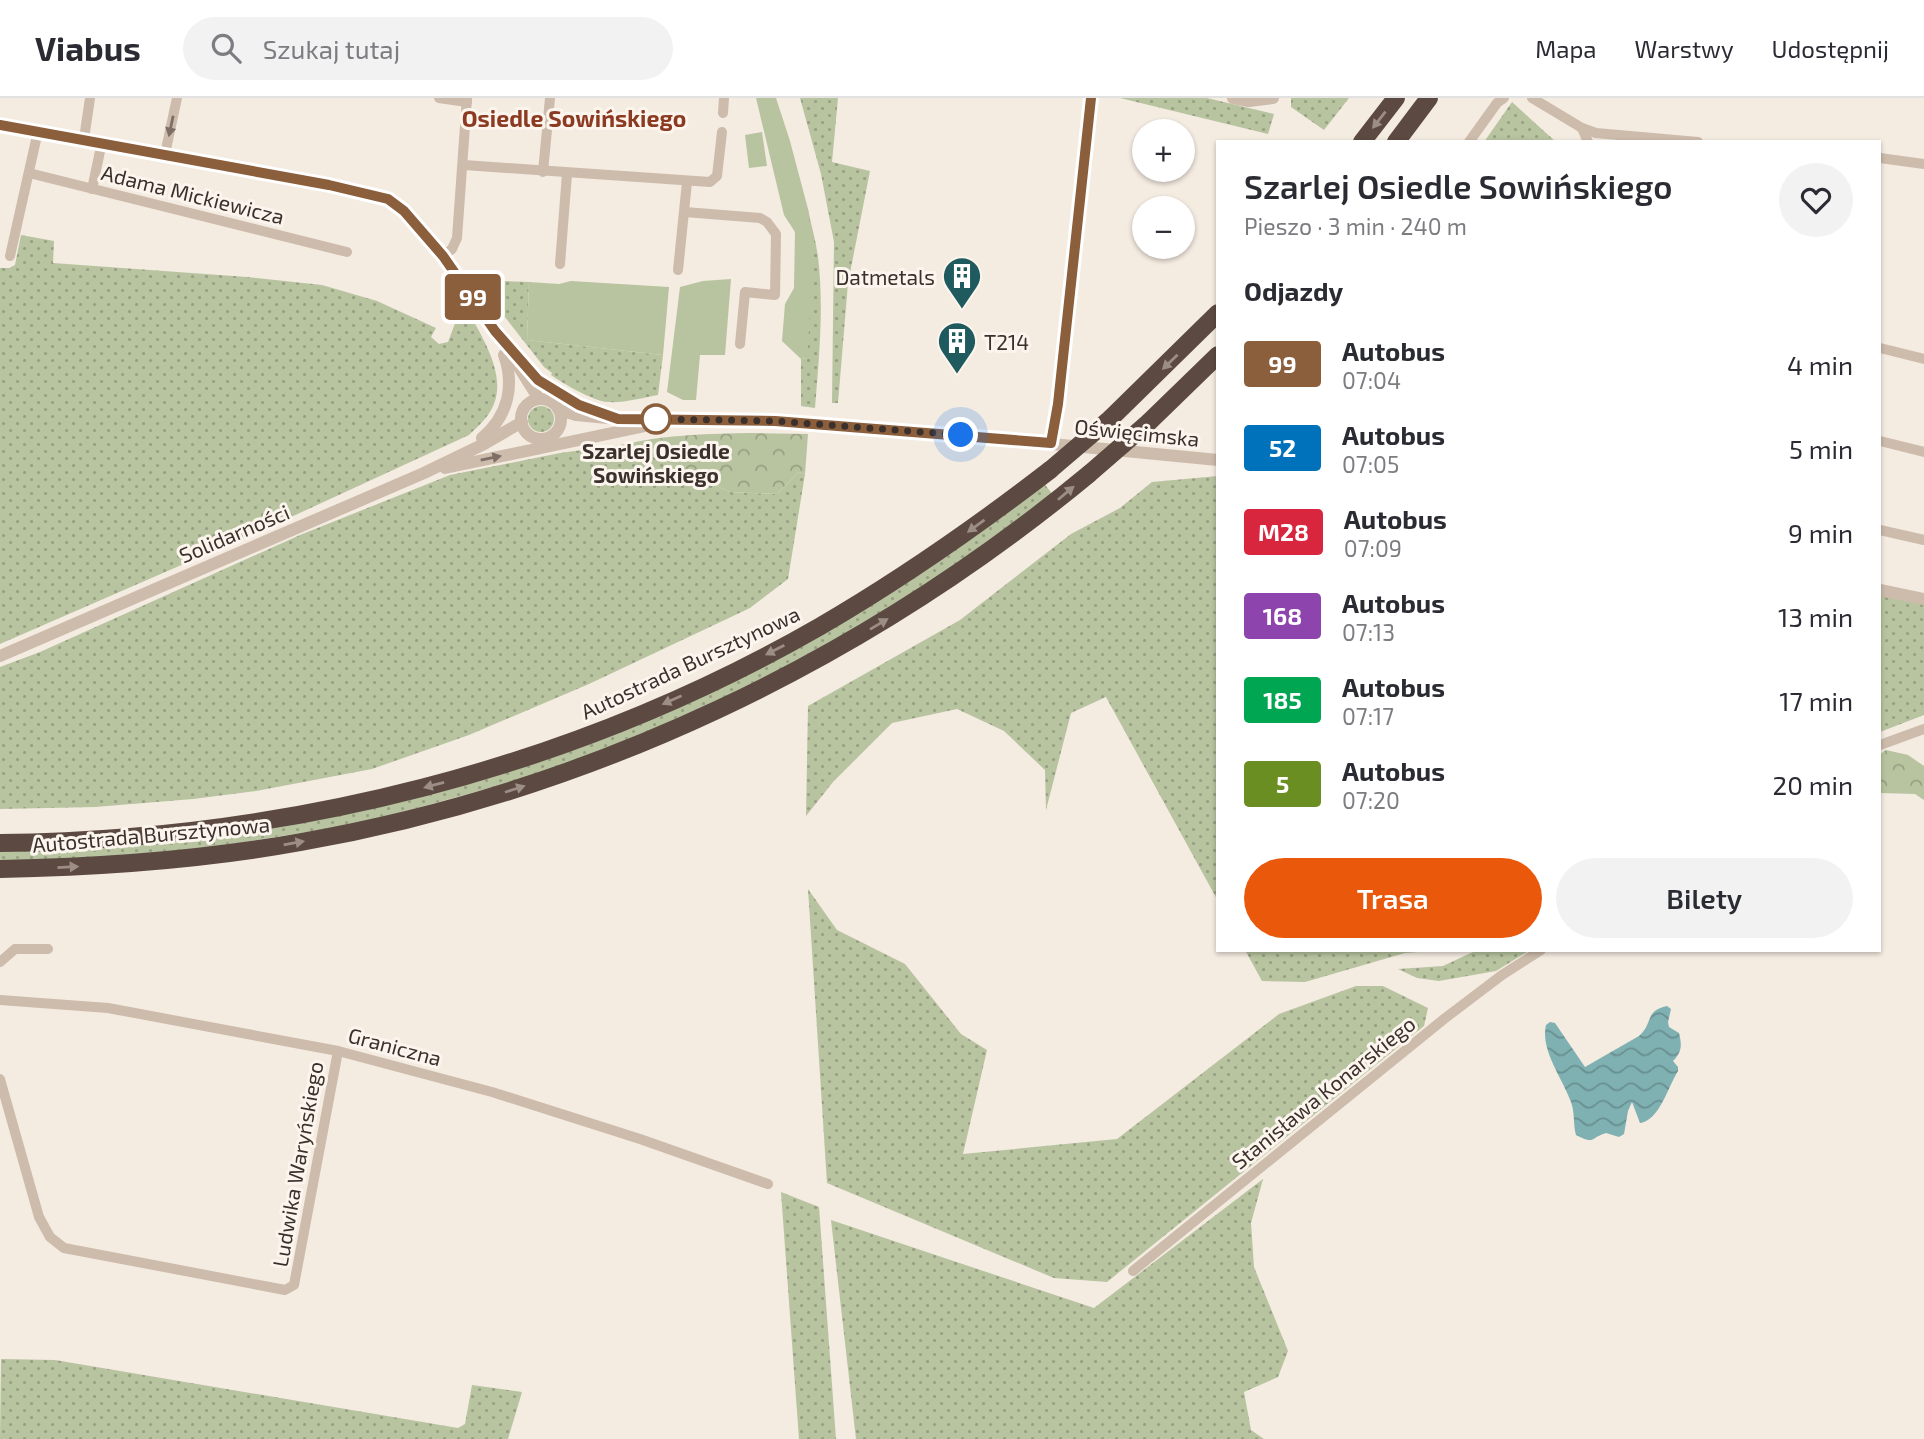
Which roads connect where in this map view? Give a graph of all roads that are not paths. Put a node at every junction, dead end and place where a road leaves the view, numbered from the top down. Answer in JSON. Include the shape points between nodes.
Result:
{"nodes":[{"id":1,"x":90,"y":98,"type":"edge"},
{"id":2,"x":177,"y":98,"type":"edge"},
{"id":3,"x":439,"y":98,"type":"edge"},
{"id":4,"x":550,"y":98,"type":"edge"},
{"id":5,"x":724,"y":98,"type":"edge"},
{"id":6,"x":1091,"y":98,"type":"edge"},
{"id":7,"x":1233,"y":98,"type":"edge"},
{"id":8,"x":1273,"y":98,"type":"edge"},
{"id":9,"x":1396,"y":98,"type":"edge"},
{"id":10,"x":1429,"y":98,"type":"edge"},
{"id":11,"x":1504,"y":98,"type":"edge"},
{"id":12,"x":1532,"y":98,"type":"edge"},
{"id":13,"x":467,"y":100,"type":"edge"},
{"id":14,"x":723,"y":113,"type":"dead end"},
{"id":15,"x":0,"y":125,"type":"edge"},
{"id":16,"x":1582,"y":128,"type":"junction"},
{"id":17,"x":38,"y":131,"type":"junction"},
{"id":18,"x":722,"y":132,"type":"dead end"},
{"id":19,"x":84,"y":139,"type":"junction"},
{"id":20,"x":1364,"y":140,"type":"edge"},
{"id":21,"x":1398,"y":140,"type":"edge"},
{"id":22,"x":1470,"y":140,"type":"edge"},
{"id":23,"x":1587,"y":140,"type":"edge"},
{"id":24,"x":1675,"y":140,"type":"edge"},
{"id":25,"x":102,"y":142,"type":"junction"},
{"id":26,"x":165,"y":154,"type":"junction"},
{"id":27,"x":1881,"y":158,"type":"edge"},
{"id":28,"x":1924,"y":164,"type":"edge"},
{"id":29,"x":464,"y":165,"type":"junction"},
{"id":30,"x":543,"y":172,"type":"junction"},
{"id":31,"x":29,"y":173,"type":"junction"},
{"id":32,"x":566,"y":174,"type":"junction"},
{"id":33,"x":687,"y":181,"type":"junction"},
{"id":34,"x":92,"y":190,"type":"junction"},
{"id":35,"x":685,"y":212,"type":"junction"},
{"id":36,"x":347,"y":252,"type":"dead end"},
{"id":37,"x":10,"y":256,"type":"dead end"},
{"id":38,"x":443,"y":256,"type":"junction"},
{"id":39,"x":560,"y":264,"type":"dead end"},
{"id":40,"x":678,"y":270,"type":"dead end"},
{"id":41,"x":1216,"y":315,"type":"edge"},
{"id":42,"x":495,"y":331,"type":"junction"},
{"id":43,"x":740,"y":344,"type":"dead end"},
{"id":44,"x":1881,"y":348,"type":"edge"},
{"id":45,"x":1216,"y":357,"type":"edge"},
{"id":46,"x":1924,"y":359,"type":"edge"},
{"id":47,"x":533,"y":401,"type":"junction"},
{"id":48,"x":559,"y":410,"type":"junction"},
{"id":49,"x":618,"y":419,"type":"junction"},
{"id":50,"x":682,"y":420,"type":"junction"},
{"id":51,"x":560,"y":426,"type":"junction"},
{"id":52,"x":524,"y":427,"type":"junction"},
{"id":53,"x":1881,"y":441,"type":"edge"},
{"id":54,"x":1051,"y":443,"type":"junction"},
{"id":55,"x":1924,"y":452,"type":"edge"},
{"id":56,"x":1216,"y":460,"type":"edge"},
{"id":57,"x":447,"y":462,"type":"junction"},
{"id":58,"x":424,"y":473,"type":"junction"},
{"id":59,"x":1881,"y":530,"type":"edge"},
{"id":60,"x":1924,"y":540,"type":"edge"},
{"id":61,"x":1881,"y":590,"type":"edge"},
{"id":62,"x":1924,"y":599,"type":"edge"},
{"id":63,"x":0,"y":656,"type":"edge"},
{"id":64,"x":1924,"y":729,"type":"edge"},
{"id":65,"x":1881,"y":745,"type":"edge"},
{"id":66,"x":0,"y":843,"type":"edge"},
{"id":67,"x":0,"y":869,"type":"edge"},
{"id":68,"x":48,"y":948,"type":"dead end"},
{"id":69,"x":1538,"y":952,"type":"edge"},
{"id":70,"x":0,"y":962,"type":"edge"},
{"id":71,"x":0,"y":1000,"type":"edge"},
{"id":72,"x":338,"y":1051,"type":"junction"},
{"id":73,"x":0,"y":1079,"type":"edge"},
{"id":74,"x":768,"y":1184,"type":"dead end"},
{"id":75,"x":1133,"y":1271,"type":"dead end"}],
"edges":[{"from":1,"to":19,"type":"street"},
{"from":2,"to":26,"type":"street","one_way":true},
{"from":3,"to":13,"type":"street"},
{"from":4,"to":30,"type":"street"},
{"from":5,"to":14,"type":"street"},
{"from":6,"to":54,"type":"street"},
{"from":7,"to":8,"type":"street","via":[[1249,102]]},
{"from":9,"to":20,"type":"highway","one_way":true},
{"from":10,"to":21,"type":"highway"},
{"from":11,"to":22,"type":"street"},
{"from":12,"to":16,"type":"street"},
{"from":13,"to":29,"type":"street"},
{"from":15,"to":17,"type":"street"},
{"from":16,"to":23,"type":"street"},
{"from":16,"to":24,"type":"street"},
{"from":17,"to":19,"type":"street"},
{"from":17,"to":31,"type":"street"},
{"from":18,"to":33,"type":"street","via":[[715,180]]},
{"from":19,"to":25,"type":"street"},
{"from":25,"to":26,"type":"street"},
{"from":25,"to":34,"type":"street"},
{"from":26,"to":38,"type":"street","via":[[388,199]]},
{"from":27,"to":28,"type":"street"},
{"from":29,"to":30,"type":"street"},
{"from":29,"to":38,"type":"street","via":[[457,238]]},
{"from":30,"to":32,"type":"street"},
{"from":31,"to":34,"type":"street","name":"Adama Mickiewicza"},
{"from":31,"to":37,"type":"street"},
{"from":32,"to":33,"type":"street"},
{"from":32,"to":39,"type":"street"},
{"from":33,"to":35,"type":"street"},
{"from":34,"to":36,"type":"street","name":"Adama Mickiewicza"},
{"from":35,"to":40,"type":"street"},
{"from":35,"to":43,"type":"street","via":[[760,218],[776,234],[775,295],[745,292]]},
{"from":38,"to":42,"type":"street"},
{"from":41,"to":66,"type":"highway","name":"Autostrada Bursztynowa","one_way":true,"bridge":true,"via":[[1111,418],[1050,470],[919,565],[817,628],[641,713],[545,751],[356,805],[190,832]]},
{"from":42,"to":47,"type":"street"},
{"from":42,"to":49,"type":"street","via":[[538,380],[579,405]]},
{"from":42,"to":57,"type":"street","via":[[508,368],[508,399],[491,430]]},
{"from":44,"to":46,"type":"street"},
{"from":67,"to":45,"type":"highway","name":"Autostrada Bursztynowa","one_way":true,"bridge":true,"via":[[196,858],[302,842],[508,792],[667,733],[821,658],[972,564],[1089,474]]},
{"from":47,"to":48,"type":"street","via":[[551,401]]},
{"from":47,"to":52,"type":"street","via":[[523,410]]},
{"from":48,"to":49,"type":"street"},
{"from":48,"to":51,"type":"street"},
{"from":49,"to":50,"type":"street"},
{"from":49,"to":51,"type":"street"},
{"from":50,"to":54,"type":"street","name":"Oświęcimska","via":[[775,421]]},
{"from":58,"to":50,"type":"street","one_way":true},
{"from":51,"to":52,"type":"street","via":[[545,438]]},
{"from":52,"to":57,"type":"street","name":"Solidarności"},
{"from":53,"to":55,"type":"street"},
{"from":54,"to":56,"type":"street","name":"Oświęcimska"},
{"from":57,"to":58,"type":"street","name":"Solidarności"},
{"from":58,"to":63,"type":"street","name":"Solidarności"},
{"from":59,"to":60,"type":"street"},
{"from":61,"to":62,"type":"street"},
{"from":64,"to":65,"type":"street"},
{"from":68,"to":70,"type":"street","via":[[15,949]]},
{"from":69,"to":75,"type":"street","name":"Stanisława Konarskiego","via":[[1444,1019]]},
{"from":71,"to":72,"type":"street","name":"Graniczna","via":[[108,1008]]},
{"from":72,"to":73,"type":"street","name":"Ludwika Waryńskiego","via":[[295,1285],[285,1290],[64,1248],[50,1237],[39,1217]]},
{"from":72,"to":74,"type":"street","name":"Graniczna","via":[[492,1092]]}]}
